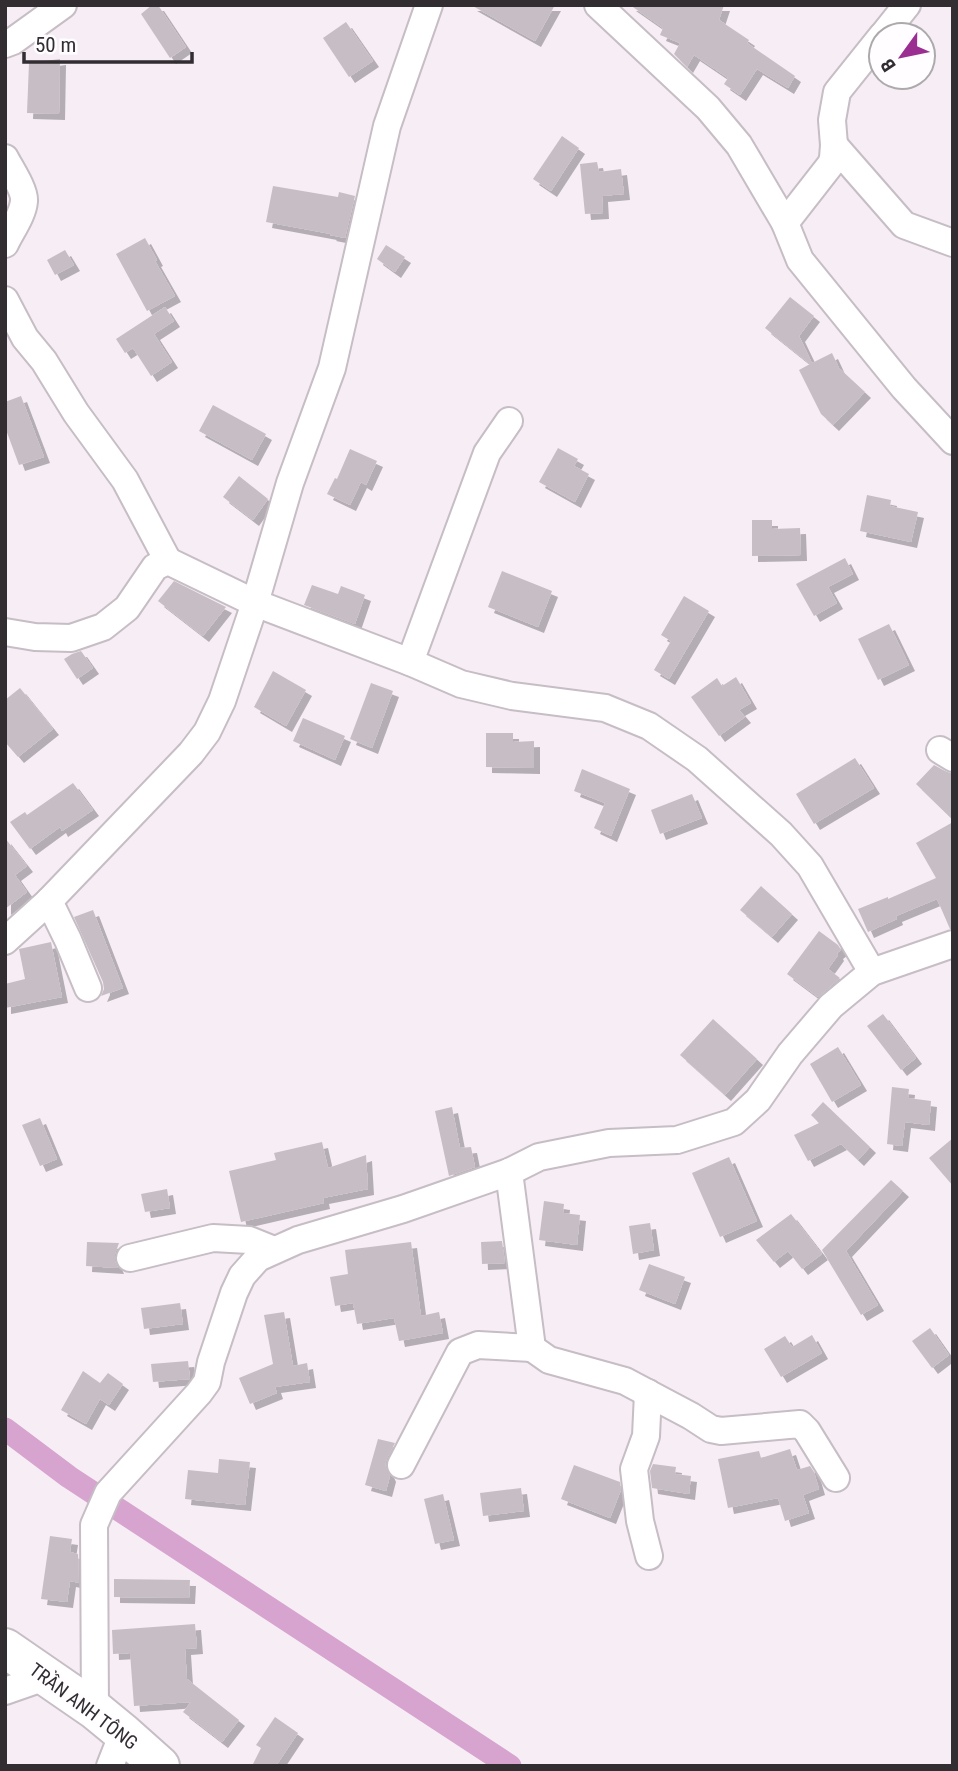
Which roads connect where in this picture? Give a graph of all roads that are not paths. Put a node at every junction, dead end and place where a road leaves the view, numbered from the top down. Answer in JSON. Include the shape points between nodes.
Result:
{"nodes":[{"id":1,"x":63,"y":5,"type":"edge"},
{"id":2,"x":429,"y":5,"type":"edge"},
{"id":3,"x":598,"y":5,"type":"edge"},
{"id":4,"x":907,"y":5,"type":"edge"},
{"id":5,"x":894,"y":21,"type":"edge"},
{"id":6,"x":5,"y":44,"type":"edge"},
{"id":7,"x":867,"y":55,"type":"edge"},
{"id":8,"x":834,"y":145,"type":"junction"},
{"id":9,"x":5,"y":158,"type":"edge"},
{"id":10,"x":785,"y":223,"type":"junction"},
{"id":11,"x":953,"y":243,"type":"edge"},
{"id":12,"x":5,"y":244,"type":"edge"},
{"id":13,"x":5,"y":300,"type":"edge"},
{"id":14,"x":509,"y":421,"type":"dead end"},
{"id":15,"x":953,"y":441,"type":"edge"},
{"id":16,"x":168,"y":561,"type":"junction"},
{"id":17,"x":255,"y":603,"type":"junction"},
{"id":18,"x":5,"y":632,"type":"edge"},
{"id":19,"x":410,"y":662,"type":"junction"},
{"id":20,"x":49,"y":901,"type":"junction"},
{"id":21,"x":5,"y":941,"type":"edge"},
{"id":22,"x":953,"y":944,"type":"edge"},
{"id":23,"x":872,"y":972,"type":"junction"},
{"id":24,"x":88,"y":988,"type":"dead end"},
{"id":25,"x":509,"y":1172,"type":"junction"},
{"id":26,"x":274,"y":1250,"type":"junction"},
{"id":27,"x":130,"y":1258,"type":"dead end"},
{"id":28,"x":533,"y":1348,"type":"junction"},
{"id":29,"x":648,"y":1393,"type":"junction"},
{"id":30,"x":401,"y":1465,"type":"dead end"},
{"id":31,"x":836,"y":1478,"type":"dead end"},
{"id":32,"x":649,"y":1556,"type":"dead end"},
{"id":33,"x":5,"y":1648,"type":"edge"},
{"id":34,"x":48,"y":1676,"type":"junction"},
{"id":35,"x":5,"y":1691,"type":"edge"},
{"id":36,"x":109,"y":1736,"type":"edge"},
{"id":37,"x":160,"y":1766,"type":"edge"}],
"edges":[{"from":1,"to":6,"type":"street"},
{"from":2,"to":17,"type":"street","via":[[387,126],[332,368],[290,483]]},
{"from":3,"to":10,"type":"street","via":[[708,108],[739,145]]},
{"from":4,"to":5,"type":"street"},
{"from":7,"to":8,"type":"street","via":[[837,92]]},
{"from":8,"to":10,"type":"street","via":[[831,163]]},
{"from":8,"to":11,"type":"street","via":[[904,225]]},
{"from":9,"to":12,"type":"street","via":[[24,201]]},
{"from":10,"to":15,"type":"street","via":[[800,260]]},
{"from":13,"to":16,"type":"street","via":[[25,338],[125,480]]},
{"from":14,"to":19,"type":"street","via":[[487,453]]},
{"from":16,"to":17,"type":"street"},
{"from":16,"to":18,"type":"street","via":[[155,567],[127,608],[103,628],[71,638]]},
{"from":17,"to":19,"type":"street"},
{"from":17,"to":20,"type":"street","via":[[207,732]]},
{"from":19,"to":23,"type":"street","via":[[461,684],[605,708],[649,726],[697,759],[796,850]]},
{"from":20,"to":21,"type":"street"},
{"from":20,"to":24,"type":"street"},
{"from":22,"to":23,"type":"street"},
{"from":23,"to":25,"type":"street","via":[[831,1006],[758,1100],[734,1122],[677,1140],[609,1143],[540,1157]]},
{"from":25,"to":26,"type":"street"},
{"from":25,"to":28,"type":"street"},
{"from":26,"to":27,"type":"street","via":[[249,1240],[213,1238]]},
{"from":26,"to":36,"type":"street","via":[[258,1258],[242,1276],[199,1393],[106,1499],[94,1525]]},
{"from":28,"to":29,"type":"street","via":[[549,1360],[625,1381]]},
{"from":28,"to":30,"type":"street","via":[[478,1345],[460,1352]]},
{"from":29,"to":31,"type":"street","via":[[711,1429],[800,1424]]},
{"from":29,"to":32,"type":"street","via":[[646,1436],[635,1469]]},
{"from":33,"to":34,"type":"street","name":"TRẦN ANH TÔNG"},
{"from":34,"to":35,"type":"street"},
{"from":34,"to":36,"type":"street","name":"TRẦN ANH TÔNG"},
{"from":36,"to":37,"type":"street","name":"TRẦN ANH TÔNG"}]}
